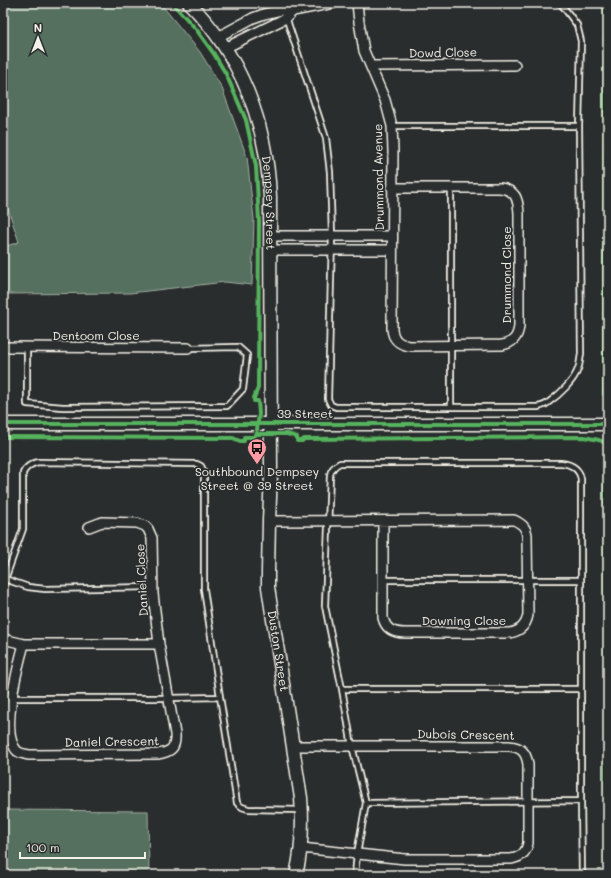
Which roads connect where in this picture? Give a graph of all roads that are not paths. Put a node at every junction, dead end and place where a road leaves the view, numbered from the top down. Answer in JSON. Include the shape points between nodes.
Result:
{"nodes":[{"id":1,"x":189,"y":3,"type":"edge"},
{"id":2,"x":334,"y":3,"type":"edge"},
{"id":3,"x":357,"y":3,"type":"edge"},
{"id":4,"x":559,"y":3,"type":"edge"},
{"id":5,"x":279,"y":7,"type":"edge"},
{"id":6,"x":293,"y":11,"type":"junction"},
{"id":7,"x":286,"y":18,"type":"junction"},
{"id":8,"x":218,"y":37,"type":"junction"},
{"id":9,"x":225,"y":48,"type":"junction"},
{"id":10,"x":515,"y":65,"type":"dead end"},
{"id":11,"x":371,"y":66,"type":"junction"},
{"id":12,"x":392,"y":126,"type":"junction"},
{"id":13,"x":579,"y":126,"type":"junction"},
{"id":14,"x":392,"y":188,"type":"junction"},
{"id":15,"x":451,"y":188,"type":"junction"},
{"id":16,"x":270,"y":236,"type":"junction"},
{"id":17,"x":332,"y":236,"type":"junction"},
{"id":18,"x":392,"y":236,"type":"junction"},
{"id":19,"x":270,"y":250,"type":"junction"},
{"id":20,"x":332,"y":250,"type":"junction"},
{"id":21,"x":392,"y":250,"type":"junction"},
{"id":22,"x":451,"y":346,"type":"junction"},
{"id":23,"x":3,"y":347,"type":"edge"},
{"id":24,"x":27,"y":347,"type":"junction"},
{"id":25,"x":188,"y":348,"type":"joint"},
{"id":26,"x":451,"y":406,"type":"junction"},
{"id":27,"x":3,"y":424,"type":"edge"},
{"id":28,"x":271,"y":424,"type":"junction"},
{"id":29,"x":608,"y":424,"type":"edge"},
{"id":30,"x":269,"y":521,"type":"junction"},
{"id":31,"x":328,"y":521,"type":"junction"},
{"id":32,"x":383,"y":521,"type":"junction"},
{"id":33,"x":89,"y":527,"type":"dead end"},
{"id":34,"x":5,"y":579,"type":"junction"},
{"id":35,"x":383,"y":580,"type":"junction"},
{"id":36,"x":528,"y":580,"type":"junction"},
{"id":37,"x":580,"y":580,"type":"junction"},
{"id":38,"x":3,"y":585,"type":"edge"},
{"id":39,"x":152,"y":587,"type":"junction"},
{"id":40,"x":3,"y":639,"type":"edge"},
{"id":41,"x":24,"y":644,"type":"junction"},
{"id":42,"x":160,"y":644,"type":"junction"},
{"id":43,"x":342,"y":689,"type":"junction"},
{"id":44,"x":581,"y":689,"type":"junction"},
{"id":45,"x":220,"y":697,"type":"junction"},
{"id":46,"x":10,"y":698,"type":"junction"},
{"id":47,"x":169,"y":698,"type":"junction"},
{"id":48,"x":293,"y":746,"type":"junction"},
{"id":49,"x":352,"y":746,"type":"junction"},
{"id":50,"x":581,"y":801,"type":"junction"},
{"id":51,"x":528,"y":802,"type":"junction"},
{"id":52,"x":366,"y":803,"type":"junction"},
{"id":53,"x":302,"y":810,"type":"junction"},
{"id":54,"x":301,"y":848,"type":"junction"},
{"id":55,"x":357,"y":854,"type":"junction"},
{"id":56,"x":296,"y":875,"type":"edge"},
{"id":57,"x":355,"y":875,"type":"edge"},
{"id":58,"x":582,"y":875,"type":"edge"}],
"edges":[{"from":1,"to":8,"type":"street","name":"Dempsey Street"},
{"from":2,"to":6,"type":"street"},
{"from":3,"to":11,"type":"street","name":"Drummond Avenue","via":[[364,51]]},
{"from":4,"to":13,"type":"lane","via":[[577,25],[580,36]]},
{"from":5,"to":6,"type":"street"},
{"from":5,"to":7,"type":"lane"},
{"from":5,"to":8,"type":"street"},
{"from":6,"to":7,"type":"street"},
{"from":7,"to":9,"type":"street"},
{"from":7,"to":17,"type":"lane","via":[[326,138]]},
{"from":8,"to":9,"type":"street","name":"Dempsey Street"},
{"from":9,"to":16,"type":"street","name":"Dempsey Street","via":[[244,82],[265,146],[269,176]]},
{"from":10,"to":11,"type":"street","name":"Dowd Close"},
{"from":11,"to":12,"type":"street","name":"Drummond Avenue"},
{"from":12,"to":13,"type":"lane"},
{"from":12,"to":14,"type":"street","name":"Drummond Avenue"},
{"from":13,"to":26,"type":"lane","via":[[581,354],[578,370],[565,388],[544,406]]},
{"from":14,"to":15,"type":"street","name":"Drummond Close"},
{"from":14,"to":18,"type":"street","name":"Drummond Avenue"},
{"from":15,"to":22,"type":"lane"},
{"from":15,"to":22,"type":"street","name":"Drummond Close","via":[[500,188],[510,190],[516,197],[519,213],[519,326],[516,338],[507,344]]},
{"from":16,"to":17,"type":"street","name":"Drummond Avenue"},
{"from":16,"to":19,"type":"street","name":"Dempsey Street"},
{"from":17,"to":18,"type":"street","name":"Drummond Avenue"},
{"from":17,"to":20,"type":"lane"},
{"from":18,"to":21,"type":"street","name":"Drummond Avenue"},
{"from":19,"to":20,"type":"street"},
{"from":19,"to":28,"type":"street","name":"Dempsey Street"},
{"from":20,"to":21,"type":"street"},
{"from":20,"to":26,"type":"lane","via":[[328,399],[331,405]]},
{"from":21,"to":22,"type":"street","name":"Drummond Close","via":[[394,338],[409,346]]},
{"from":22,"to":26,"type":"lane"},
{"from":23,"to":24,"type":"street","name":"Dentoom Close"},
{"from":24,"to":25,"type":"street","name":"Dentoom Close"},
{"from":24,"to":25,"type":"lane","via":[[27,404],[63,407],[227,406],[243,389],[247,356],[238,347]]},
{"from":27,"to":28,"type":"street","name":"39 Street"},
{"from":28,"to":29,"type":"street","name":"39 Street"},
{"from":28,"to":30,"type":"street","name":"Duston Street"},
{"from":30,"to":31,"type":"street","name":"Downing Close"},
{"from":30,"to":48,"type":"street","name":"Duston Street","via":[[270,600]]},
{"from":31,"to":32,"type":"street","name":"Downing Close"},
{"from":31,"to":37,"type":"lane","via":[[330,475],[333,468],[340,463],[566,463],[578,470],[580,479]]},
{"from":31,"to":43,"type":"lane","via":[[326,606]]},
{"from":32,"to":35,"type":"street","name":"Downing Close"},
{"from":32,"to":36,"type":"street","name":"Downing Close","via":[[519,522],[525,527],[528,535]]},
{"from":33,"to":39,"type":"street","name":"Daniel Close","via":[[102,522],[137,522],[145,526],[152,538]]},
{"from":34,"to":38,"type":"lane"},
{"from":34,"to":39,"type":"lane","via":[[28,587],[45,589]]},
{"from":34,"to":45,"type":"lane","via":[[23,529],[23,473],[32,464],[38,462],[201,466],[204,472],[204,589]]},
{"from":35,"to":36,"type":"lane"},
{"from":35,"to":36,"type":"street","name":"Downing Close","via":[[383,618],[386,626],[398,633],[516,632],[526,623],[528,615]]},
{"from":36,"to":37,"type":"lane"},
{"from":37,"to":44,"type":"lane"},
{"from":39,"to":42,"type":"street","name":"Daniel Close"},
{"from":40,"to":41,"type":"street"},
{"from":41,"to":42,"type":"street"},
{"from":41,"to":46,"type":"street","name":"Daniel Crescent"},
{"from":42,"to":47,"type":"street","name":"Daniel Crescent"},
{"from":43,"to":44,"type":"lane"},
{"from":43,"to":49,"type":"lane"},
{"from":44,"to":50,"type":"lane"},
{"from":45,"to":47,"type":"lane"},
{"from":45,"to":53,"type":"lane","via":[[237,803],[248,809]]},
{"from":46,"to":47,"type":"lane"},
{"from":46,"to":47,"type":"street","name":"Daniel Crescent","via":[[8,722],[11,742],[18,752],[29,755],[168,752],[176,739]]},
{"from":48,"to":49,"type":"street","name":"Dubois Crescent"},
{"from":48,"to":53,"type":"street","name":"Duston Street"},
{"from":49,"to":51,"type":"street","name":"Dubois Crescent","via":[[520,748],[528,764]]},
{"from":49,"to":52,"type":"lane"},
{"from":50,"to":51,"type":"lane"},
{"from":50,"to":58,"type":"lane"},
{"from":51,"to":52,"type":"lane"},
{"from":51,"to":55,"type":"street","name":"Dubois Crescent","via":[[529,837],[526,852],[516,858],[414,860]]},
{"from":52,"to":55,"type":"lane"},
{"from":53,"to":54,"type":"street","name":"Duston Street"},
{"from":54,"to":55,"type":"street","name":"Dubois Crescent"},
{"from":54,"to":56,"type":"street","name":"Duston Street"},
{"from":55,"to":57,"type":"lane"}]}
